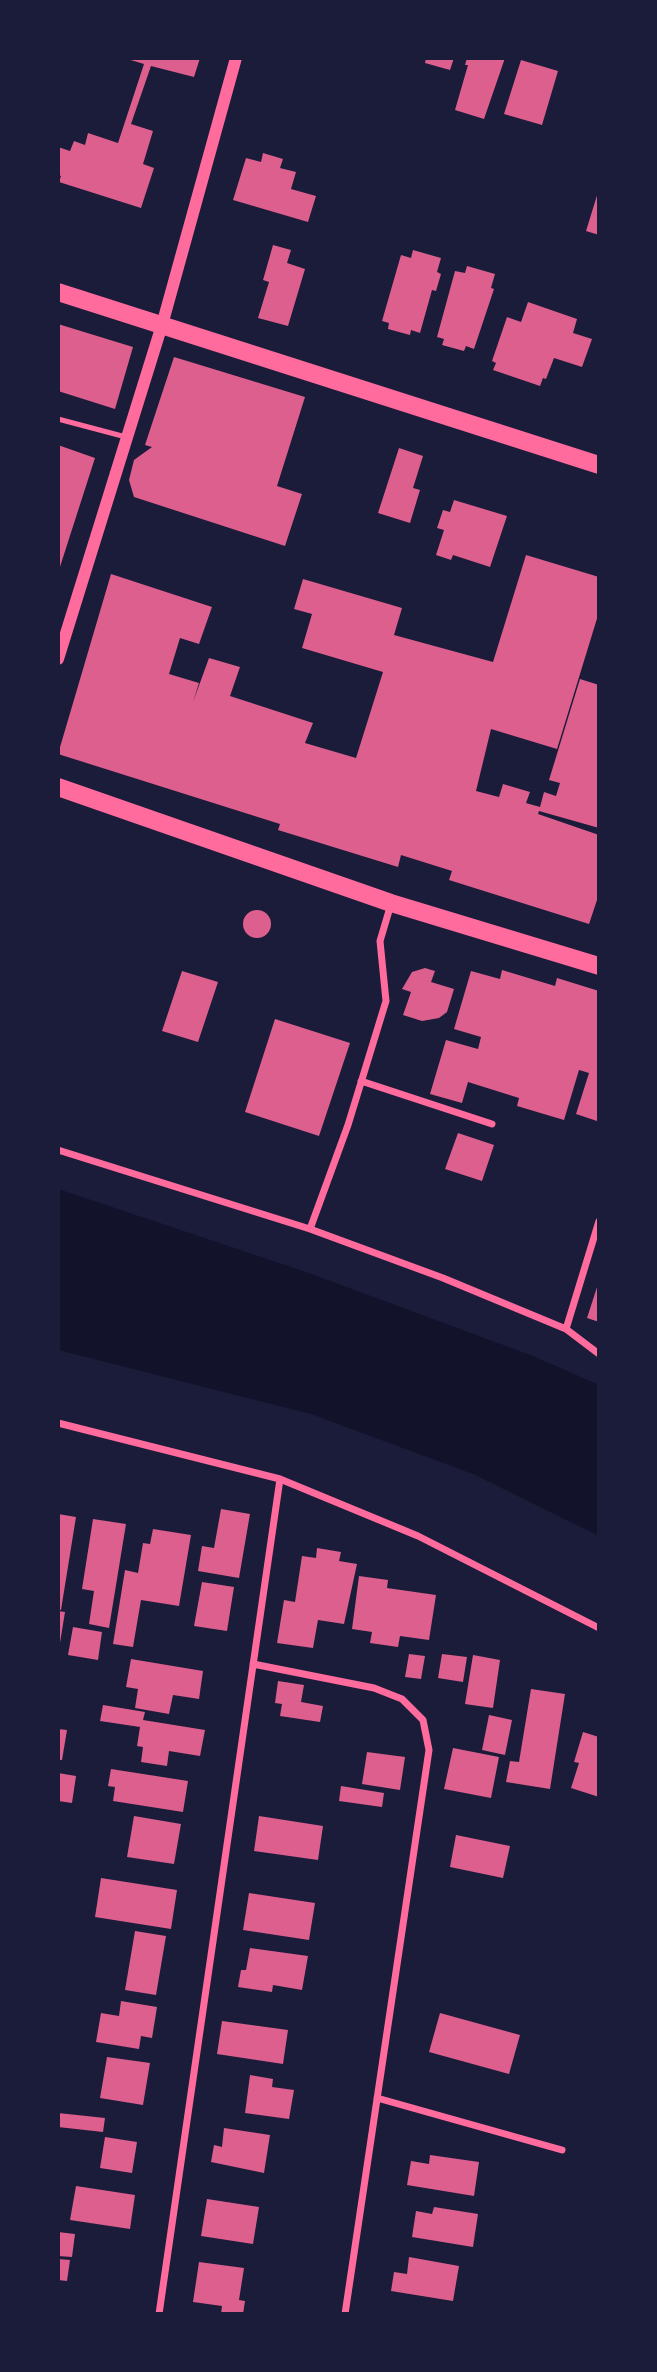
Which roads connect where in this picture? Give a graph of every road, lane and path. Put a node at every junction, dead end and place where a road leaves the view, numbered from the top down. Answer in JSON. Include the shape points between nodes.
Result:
{"nodes":[{"id":1,"x":236,"y":58,"type":"edge"},
{"id":2,"x":58,"y":292,"type":"edge"},
{"id":3,"x":162,"y":325,"type":"junction"},
{"id":4,"x":58,"y":419,"type":"edge"},
{"id":5,"x":126,"y":438,"type":"junction"},
{"id":6,"x":599,"y":465,"type":"edge"},
{"id":7,"x":58,"y":659,"type":"edge"},
{"id":8,"x":58,"y":787,"type":"edge"},
{"id":9,"x":391,"y":903,"type":"junction"},
{"id":10,"x":599,"y":966,"type":"edge"},
{"id":11,"x":361,"y":1082,"type":"junction"},
{"id":12,"x":492,"y":1124,"type":"dead end"},
{"id":13,"x":58,"y":1150,"type":"edge"},
{"id":14,"x":599,"y":1221,"type":"edge"},
{"id":15,"x":310,"y":1229,"type":"junction"},
{"id":16,"x":566,"y":1329,"type":"junction"},
{"id":17,"x":599,"y":1354,"type":"edge"},
{"id":18,"x":58,"y":1423,"type":"edge"},
{"id":19,"x":281,"y":1479,"type":"junction"},
{"id":20,"x":599,"y":1628,"type":"edge"},
{"id":21,"x":253,"y":1664,"type":"junction"},
{"id":22,"x":377,"y":2098,"type":"junction"},
{"id":23,"x":562,"y":2150,"type":"dead end"},
{"id":24,"x":159,"y":2314,"type":"edge"},
{"id":25,"x":345,"y":2314,"type":"edge"}],
"edges":[{"from":1,"to":3,"type":"street"},
{"from":2,"to":3,"type":"main road"},
{"from":3,"to":5,"type":"street"},
{"from":3,"to":6,"type":"main road"},
{"from":4,"to":5,"type":"lane"},
{"from":5,"to":7,"type":"street"},
{"from":8,"to":9,"type":"main road"},
{"from":9,"to":10,"type":"main road"},
{"from":9,"to":11,"type":"street","via":[[380,941],[386,1001]]},
{"from":11,"to":12,"type":"street"},
{"from":11,"to":15,"type":"street"},
{"from":13,"to":15,"type":"street"},
{"from":14,"to":16,"type":"street"},
{"from":15,"to":16,"type":"street"},
{"from":16,"to":17,"type":"street"},
{"from":18,"to":19,"type":"street"},
{"from":19,"to":20,"type":"street","via":[[418,1536]]},
{"from":19,"to":21,"type":"street"},
{"from":21,"to":22,"type":"street","via":[[374,1688],[402,1699],[423,1720],[429,1750]]},
{"from":21,"to":24,"type":"street"},
{"from":22,"to":23,"type":"street"},
{"from":22,"to":25,"type":"street"}]}
